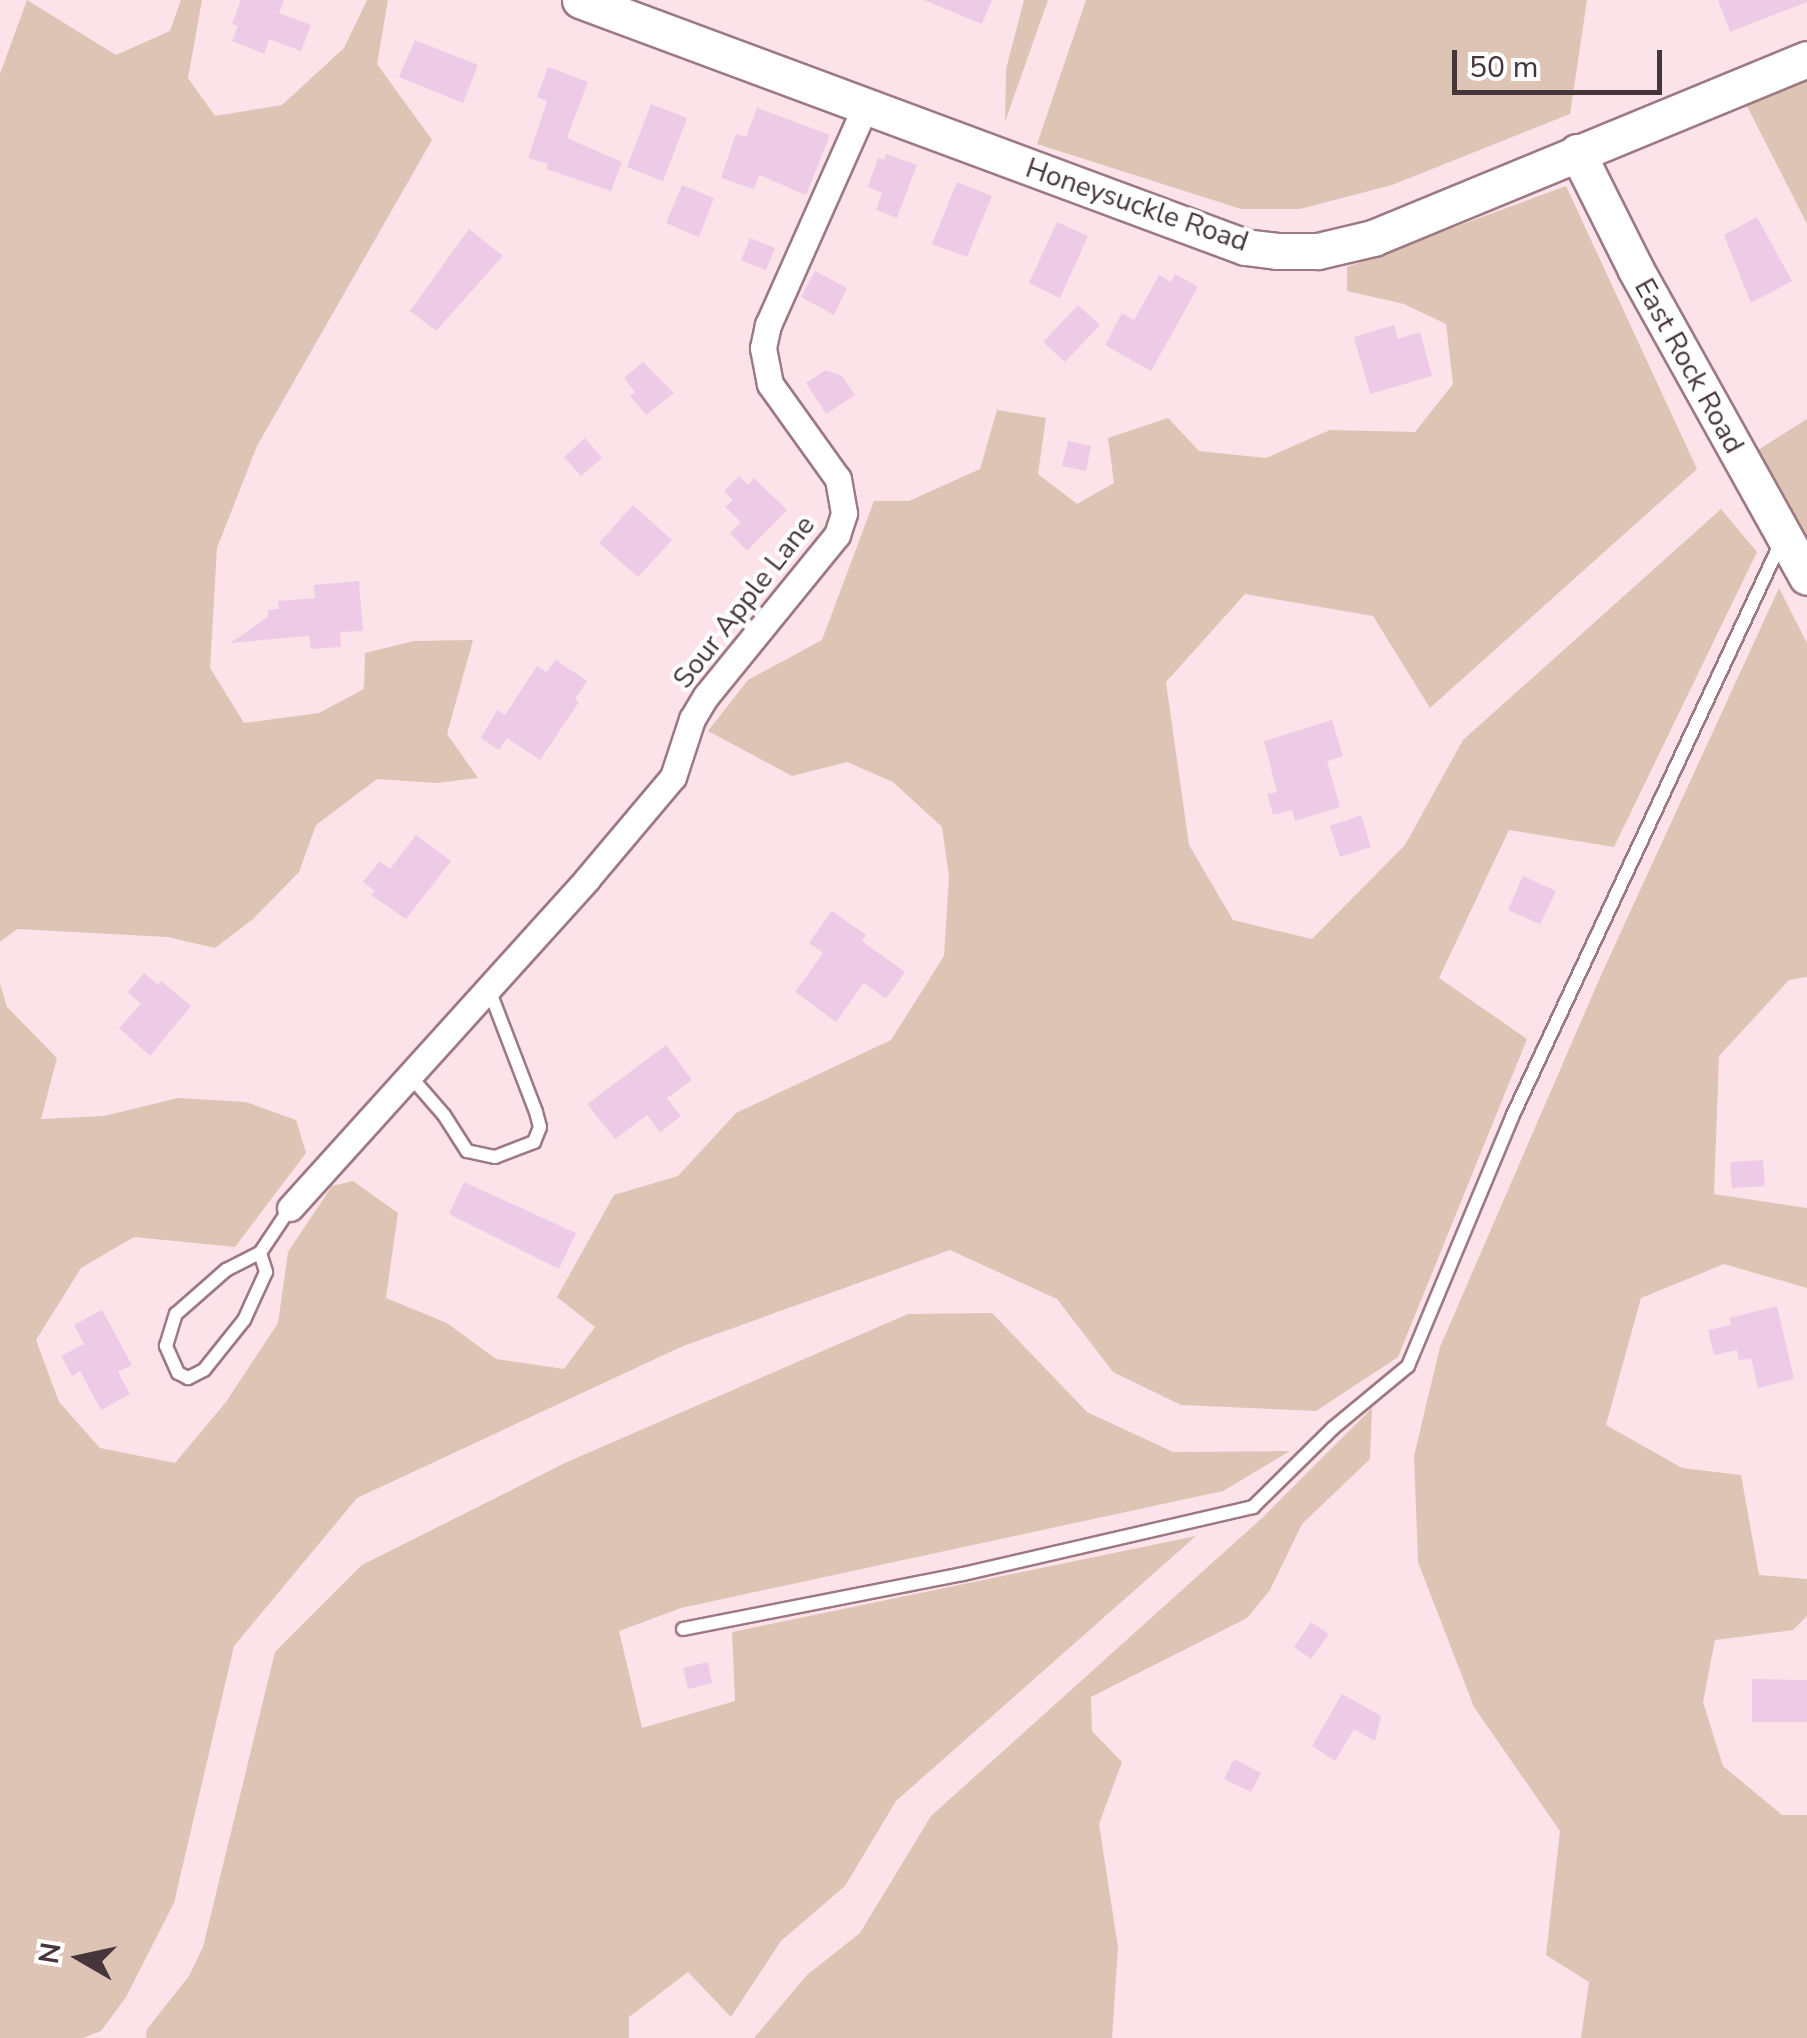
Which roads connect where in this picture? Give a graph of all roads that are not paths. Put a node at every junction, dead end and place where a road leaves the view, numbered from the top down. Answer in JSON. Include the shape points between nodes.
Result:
{"nodes":[{"id":1,"x":580,"y":0,"type":"edge"},
{"id":2,"x":1807,"y":59,"type":"edge"},
{"id":3,"x":865,"y":106,"type":"junction"},
{"id":4,"x":1576,"y":152,"type":"junction"},
{"id":5,"x":1783,"y":538,"type":"junction"},
{"id":6,"x":1807,"y":577,"type":"edge"},
{"id":7,"x":488,"y":986,"type":"junction"},
{"id":8,"x":407,"y":1074,"type":"junction"},
{"id":9,"x":290,"y":1208,"type":"joint"},
{"id":10,"x":260,"y":1253,"type":"junction"},
{"id":11,"x":683,"y":1629,"type":"dead end"}],
"edges":[{"from":1,"to":3,"type":"street","name":"Honeysuckle Road"},
{"from":2,"to":4,"type":"street","name":"Honeysuckle Road"},
{"from":3,"to":4,"type":"street","name":"Honeysuckle Road","via":[[1245,247],[1277,251],[1318,251],[1373,238]]},
{"from":3,"to":7,"type":"street","name":"Sour Apple Lane","via":[[763,348],[770,384],[838,479],[844,513],[837,535],[706,696],[673,777]]},
{"from":4,"to":5,"type":"street","name":"East Rock Road"},
{"from":5,"to":6,"type":"street","name":"East Rock Road"},
{"from":5,"to":11,"type":"lane","via":[[1520,1100],[1408,1366],[1253,1506],[963,1574]]},
{"from":7,"to":8,"type":"street","name":"Sour Apple Lane"},
{"from":7,"to":8,"type":"lane","via":[[536,1112],[534,1142],[495,1156],[467,1151]]},
{"from":8,"to":9,"type":"street","name":"Sour Apple Lane"},
{"from":9,"to":10,"type":"lane"},
{"from":10,"to":10,"type":"lane","via":[[226,1270],[176,1314],[166,1346],[178,1373],[188,1378],[204,1370],[244,1320],[266,1272]]}]}
